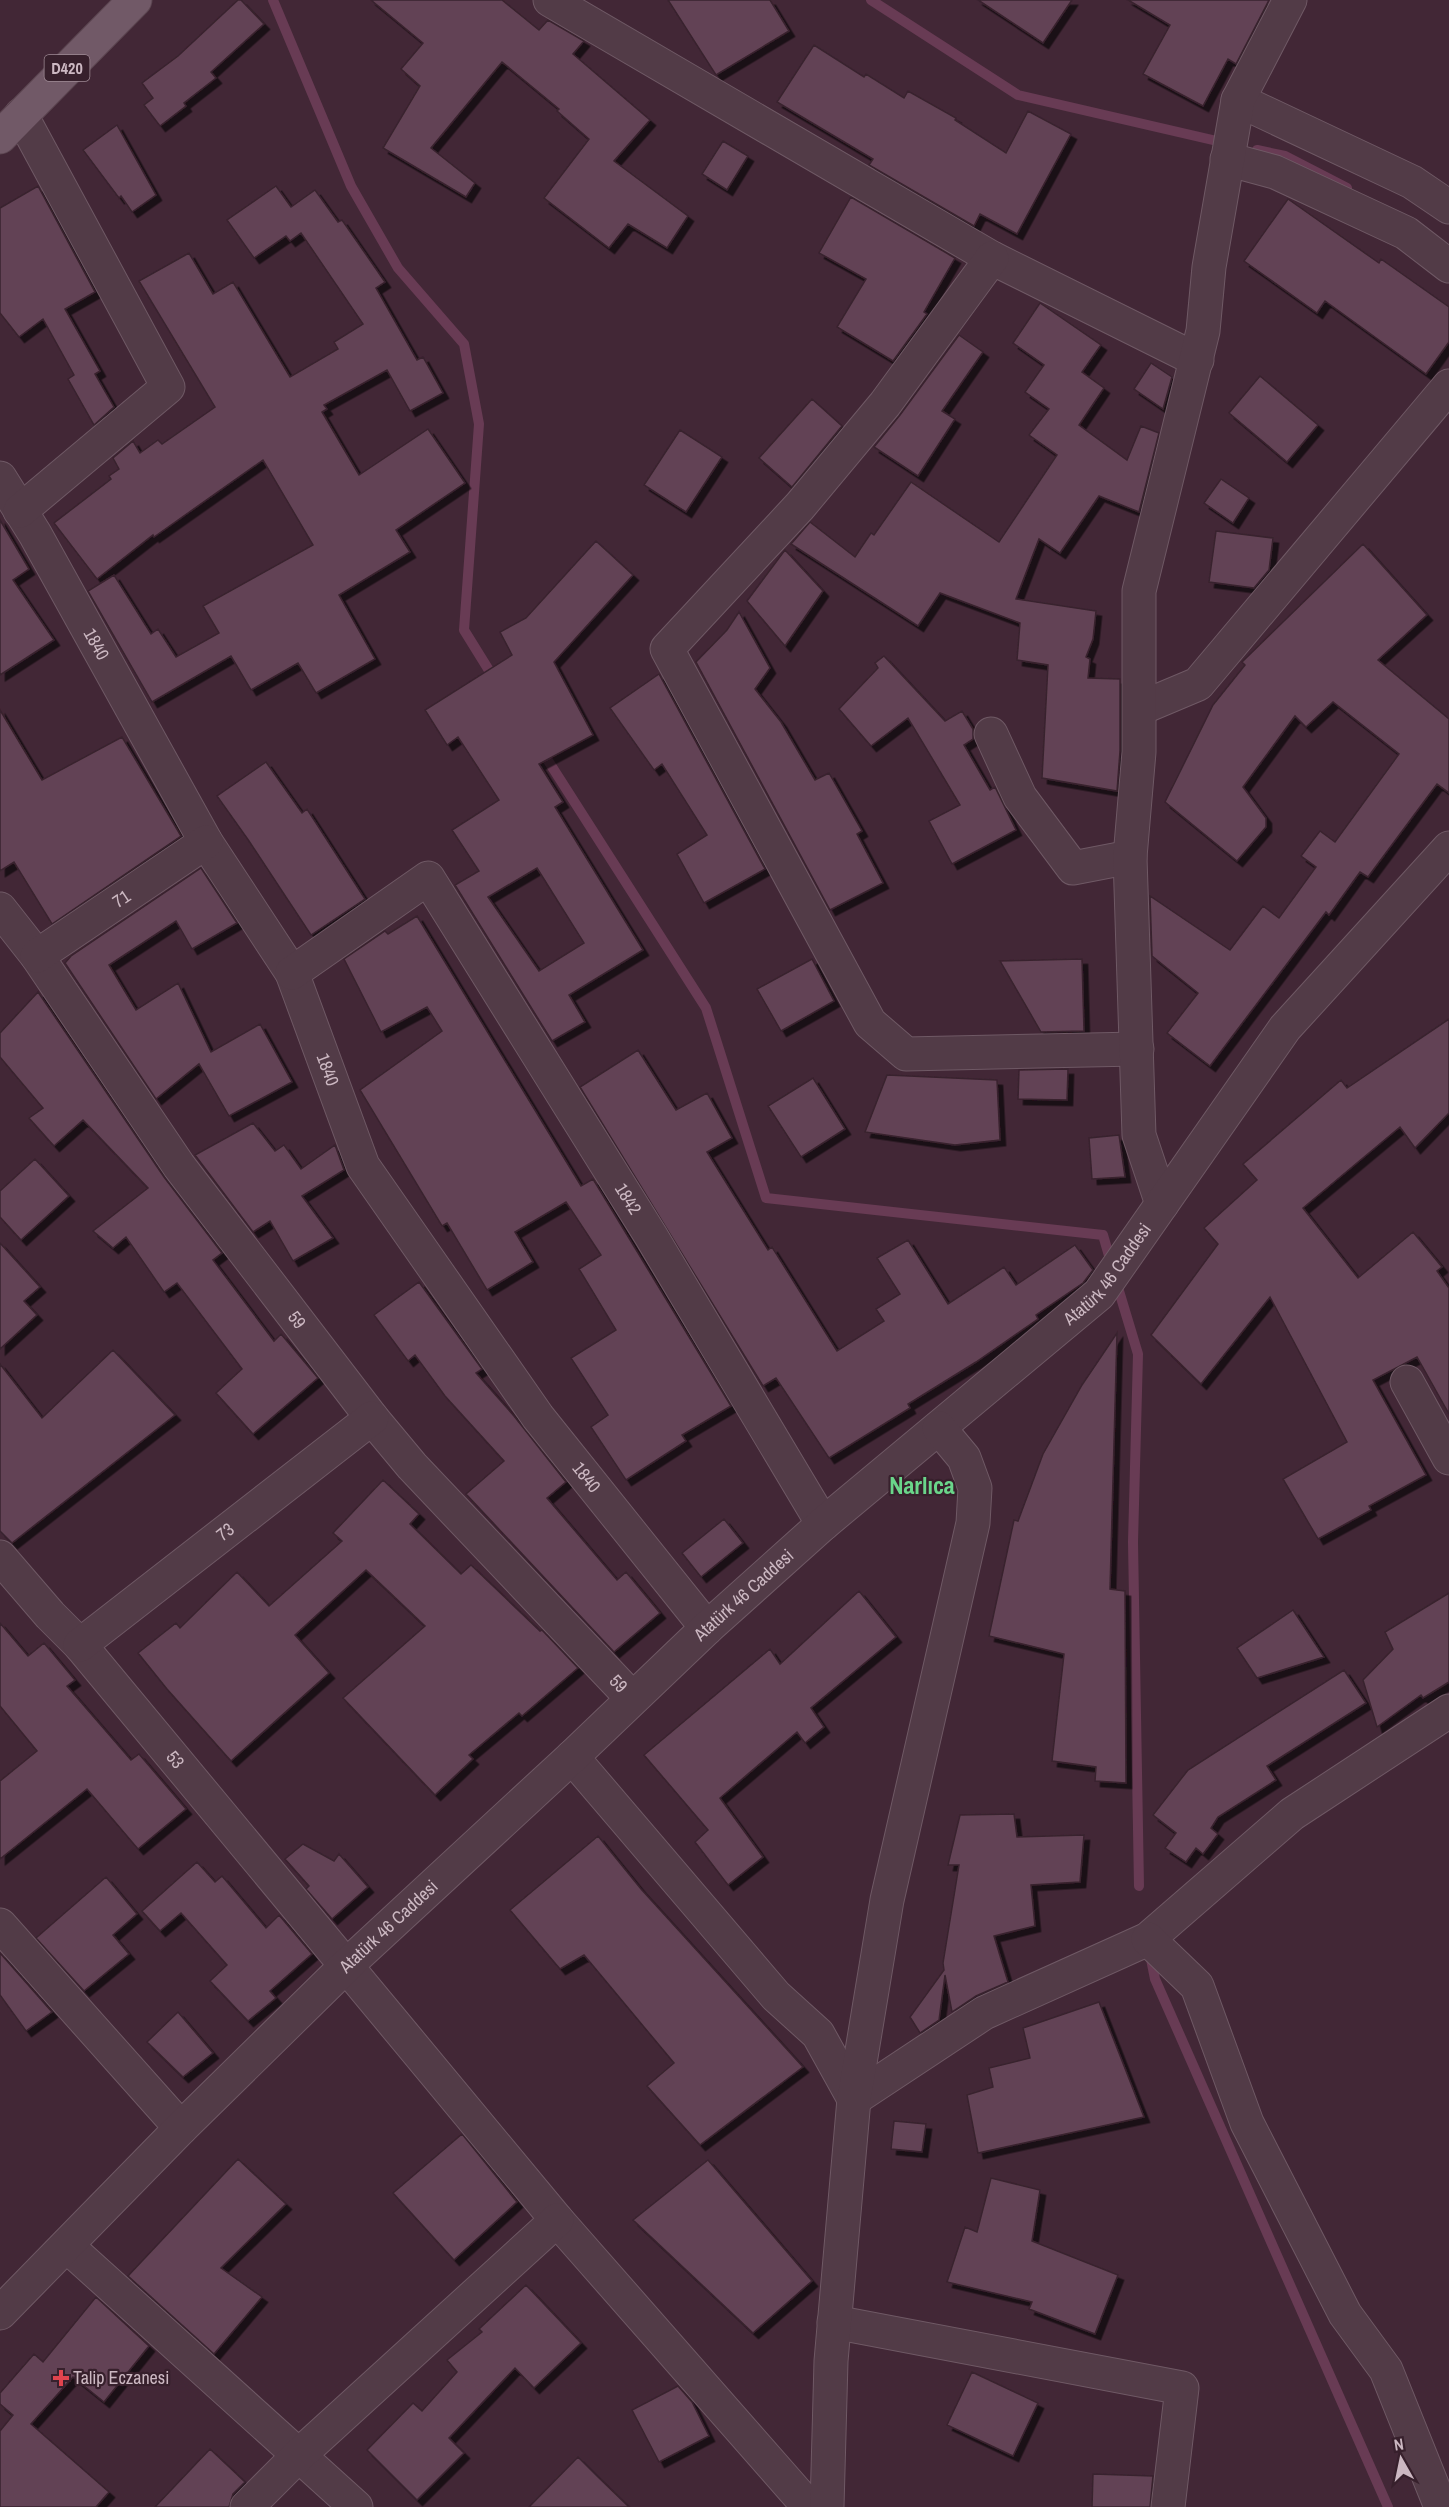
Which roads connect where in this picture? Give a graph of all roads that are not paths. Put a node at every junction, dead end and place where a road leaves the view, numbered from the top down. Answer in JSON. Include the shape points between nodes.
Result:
{"nodes":[{"id":1,"x":135,"y":0,"type":"edge"},
{"id":2,"x":550,"y":0,"type":"edge"},
{"id":3,"x":1290,"y":0,"type":"edge"},
{"id":4,"x":1238,"y":100,"type":"junction"},
{"id":5,"x":10,"y":126,"type":"edge"},
{"id":6,"x":1227,"y":159,"type":"junction"},
{"id":7,"x":1449,"y":207,"type":"edge"},
{"id":8,"x":992,"y":258,"type":"junction"},
{"id":9,"x":1449,"y":266,"type":"edge"},
{"id":10,"x":1197,"y":360,"type":"junction"},
{"id":11,"x":1449,"y":386,"type":"edge"},
{"id":12,"x":0,"y":478,"type":"edge"},
{"id":13,"x":20,"y":511,"type":"junction"},
{"id":14,"x":1141,"y":708,"type":"junction"},
{"id":15,"x":991,"y":734,"type":"dead end"},
{"id":16,"x":206,"y":842,"type":"junction"},
{"id":17,"x":1449,"y":849,"type":"edge"},
{"id":18,"x":1130,"y":857,"type":"junction"},
{"id":19,"x":0,"y":909,"type":"edge"},
{"id":20,"x":37,"y":956,"type":"junction"},
{"id":21,"x":292,"y":973,"type":"junction"},
{"id":22,"x":1137,"y":1049,"type":"junction"},
{"id":23,"x":1162,"y":1204,"type":"junction"},
{"id":24,"x":1407,"y":1382,"type":"dead end"},
{"id":25,"x":372,"y":1418,"type":"junction"},
{"id":26,"x":939,"y":1428,"type":"junction"},
{"id":27,"x":1449,"y":1458,"type":"edge"},
{"id":28,"x":823,"y":1524,"type":"junction"},
{"id":29,"x":0,"y":1557,"type":"edge"},
{"id":30,"x":707,"y":1629,"type":"junction"},
{"id":31,"x":80,"y":1645,"type":"junction"},
{"id":32,"x":632,"y":1698,"type":"junction"},
{"id":33,"x":1449,"y":1711,"type":"edge"},
{"id":34,"x":572,"y":1757,"type":"junction"},
{"id":35,"x":0,"y":1925,"type":"edge"},
{"id":36,"x":1148,"y":1939,"type":"junction"},
{"id":37,"x":347,"y":1965,"type":"junction"},
{"id":38,"x":854,"y":2099,"type":"junction"},
{"id":39,"x":181,"y":2128,"type":"junction"},
{"id":40,"x":557,"y":2220,"type":"junction"},
{"id":41,"x":67,"y":2246,"type":"junction"},
{"id":42,"x":4,"y":2299,"type":"edge"},
{"id":43,"x":834,"y":2322,"type":"junction"},
{"id":44,"x":298,"y":2456,"type":"junction"},
{"id":45,"x":247,"y":2507,"type":"edge"},
{"id":46,"x":356,"y":2507,"type":"edge"},
{"id":47,"x":809,"y":2507,"type":"edge"},
{"id":48,"x":827,"y":2507,"type":"edge"},
{"id":49,"x":1168,"y":2507,"type":"edge"},
{"id":50,"x":1441,"y":2507,"type":"edge"}],
"edges":[{"from":1,"to":5,"type":"main road","number":"D420"},
{"from":2,"to":8,"type":"street"},
{"from":3,"to":4,"type":"street"},
{"from":4,"to":6,"type":"street"},
{"from":4,"to":7,"type":"street","via":[[1412,182]]},
{"from":5,"to":13,"type":"street","via":[[168,387]]},
{"from":6,"to":9,"type":"street","via":[[1275,172],[1406,233]]},
{"from":6,"to":10,"type":"street"},
{"from":8,"to":10,"type":"street"},
{"from":8,"to":22,"type":"street","via":[[878,413],[800,506],[667,649],[870,1023],[906,1054]]},
{"from":10,"to":14,"type":"street","via":[[1139,591]]},
{"from":11,"to":14,"type":"street","via":[[1198,684]]},
{"from":12,"to":13,"type":"street","name":"1840"},
{"from":13,"to":16,"type":"street","name":"1840"},
{"from":14,"to":18,"type":"street"},
{"from":15,"to":18,"type":"street","via":[[1020,797],[1073,868]]},
{"from":16,"to":20,"type":"street","name":"71"},
{"from":16,"to":21,"type":"street","name":"1840"},
{"from":17,"to":23,"type":"street","name":"Atatürk 46 Caddesi","via":[[1285,1028]]},
{"from":18,"to":22,"type":"street"},
{"from":19,"to":20,"type":"street","name":"59"},
{"from":20,"to":25,"type":"street","name":"59","via":[[179,1166]]},
{"from":21,"to":28,"type":"street","name":"1842","via":[[428,878],[651,1236]]},
{"from":21,"to":30,"type":"street","name":"1840","via":[[363,1166],[538,1417]]},
{"from":22,"to":23,"type":"street","via":[[1139,1135]]},
{"from":23,"to":26,"type":"street","name":"Atatürk 46 Caddesi","via":[[1104,1287]]},
{"from":24,"to":27,"type":"street"},
{"from":25,"to":31,"type":"street","name":"73"},
{"from":25,"to":32,"type":"street","name":"59","via":[[412,1466]]},
{"from":26,"to":28,"type":"street","name":"Atatürk 46 Caddesi"},
{"from":26,"to":38,"type":"street","via":[[964,1458],[975,1488],[973,1523],[886,1900]]},
{"from":28,"to":30,"type":"street","name":"Atatürk 46 Caddesi"},
{"from":29,"to":31,"type":"street","name":"53"},
{"from":30,"to":32,"type":"street","name":"Atatürk 46 Caddesi"},
{"from":31,"to":37,"type":"street","name":"53"},
{"from":32,"to":34,"type":"street","name":"Atatürk 46 Caddesi"},
{"from":33,"to":36,"type":"street","via":[[1292,1814]]},
{"from":34,"to":37,"type":"street","name":"Atatürk 46 Caddesi"},
{"from":34,"to":38,"type":"street","via":[[776,1996],[818,2034]]},
{"from":35,"to":39,"type":"street"},
{"from":36,"to":38,"type":"street","via":[[984,2013]]},
{"from":36,"to":50,"type":"street","via":[[1197,1986],[1247,2122],[1345,2314],[1386,2370]]},
{"from":37,"to":39,"type":"street","name":"Atatürk 46 Caddesi"},
{"from":37,"to":40,"type":"street","name":"53"},
{"from":38,"to":43,"type":"street"},
{"from":39,"to":41,"type":"street","name":"Atatürk 46 Caddesi"},
{"from":40,"to":44,"type":"street"},
{"from":40,"to":47,"type":"street","name":"53"},
{"from":41,"to":42,"type":"street","name":"Atatürk 46 Caddesi"},
{"from":41,"to":44,"type":"street"},
{"from":43,"to":48,"type":"street"},
{"from":43,"to":49,"type":"street","via":[[1182,2388]]},
{"from":44,"to":45,"type":"street"},
{"from":44,"to":46,"type":"street"}]}
